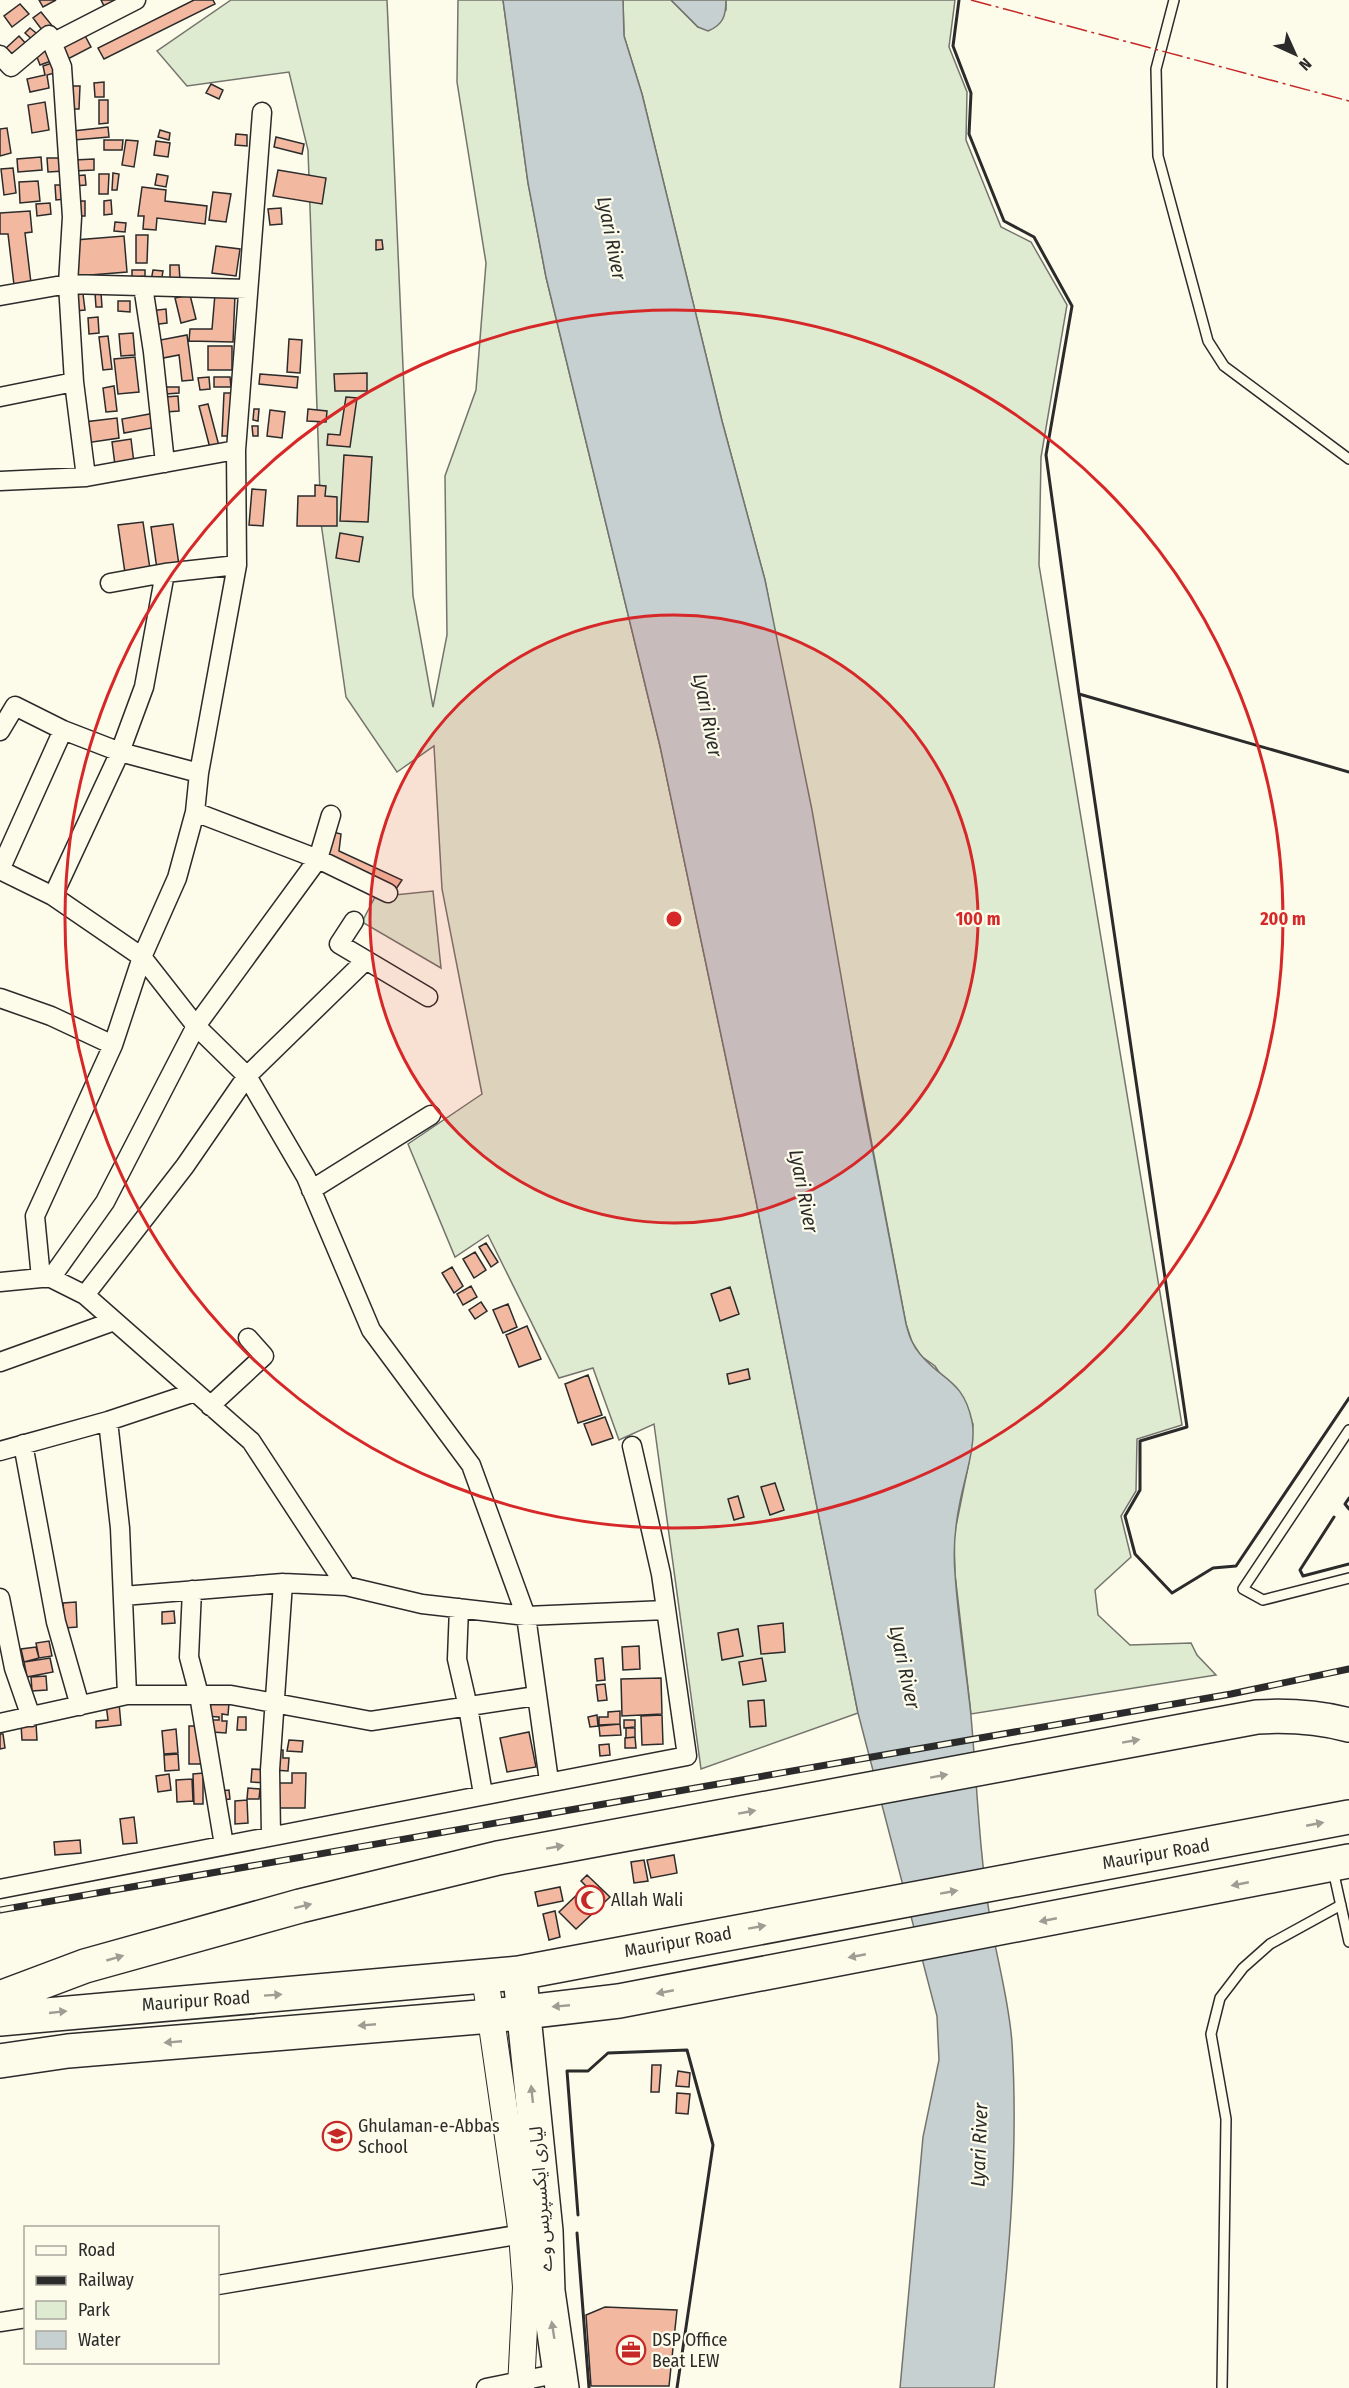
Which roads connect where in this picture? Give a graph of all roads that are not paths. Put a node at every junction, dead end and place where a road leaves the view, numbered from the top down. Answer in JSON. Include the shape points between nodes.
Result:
{"nodes":[{"id":1,"x":136,"y":0,"type":"edge"},
{"id":2,"x":1174,"y":0,"type":"edge"},
{"id":3,"x":52,"y":43,"type":"junction"},
{"id":4,"x":0,"y":55,"type":"edge"},
{"id":5,"x":262,"y":111,"type":"dead end"},
{"id":6,"x":68,"y":284,"type":"junction"},
{"id":7,"x":143,"y":286,"type":"junction"},
{"id":8,"x":248,"y":289,"type":"junction"},
{"id":9,"x":0,"y":296,"type":"edge"},
{"id":10,"x":74,"y":382,"type":"junction"},
{"id":11,"x":0,"y":397,"type":"edge"},
{"id":12,"x":236,"y":450,"type":"junction"},
{"id":13,"x":1349,"y":459,"type":"edge"},
{"id":14,"x":165,"y":463,"type":"junction"},
{"id":15,"x":86,"y":477,"type":"junction"},
{"id":16,"x":0,"y":481,"type":"edge"},
{"id":17,"x":237,"y":565,"type":"junction"},
{"id":18,"x":165,"y":573,"type":"junction"},
{"id":19,"x":110,"y":583,"type":"dead end"},
{"id":20,"x":63,"y":730,"type":"junction"},
{"id":21,"x":0,"y":731,"type":"edge"},
{"id":22,"x":120,"y":752,"type":"junction"},
{"id":23,"x":198,"y":773,"type":"junction"},
{"id":24,"x":195,"y":812,"type":"junction"},
{"id":25,"x":331,"y":815,"type":"dead end"},
{"id":26,"x":318,"y":859,"type":"junction"},
{"id":27,"x":0,"y":870,"type":"edge"},
{"id":28,"x":388,"y":893,"type":"dead end"},
{"id":29,"x":53,"y":896,"type":"junction"},
{"id":30,"x":354,"y":921,"type":"dead end"},
{"id":31,"x":142,"y":957,"type":"junction"},
{"id":32,"x":366,"y":960,"type":"junction"},
{"id":33,"x":428,"y":997,"type":"dead end"},
{"id":34,"x":0,"y":998,"type":"edge"},
{"id":35,"x":196,"y":1026,"type":"junction"},
{"id":36,"x":113,"y":1045,"type":"junction"},
{"id":37,"x":248,"y":1076,"type":"junction"},
{"id":38,"x":431,"y":1115,"type":"dead end"},
{"id":39,"x":311,"y":1190,"type":"junction"},
{"id":40,"x":46,"y":1278,"type":"junction"},
{"id":41,"x":0,"y":1282,"type":"edge"},
{"id":42,"x":85,"y":1295,"type":"junction"},
{"id":43,"x":114,"y":1321,"type":"junction"},
{"id":44,"x":248,"y":1338,"type":"dead end"},
{"id":45,"x":0,"y":1362,"type":"edge"},
{"id":46,"x":195,"y":1392,"type":"junction"},
{"id":47,"x":210,"y":1406,"type":"junction"},
{"id":48,"x":108,"y":1421,"type":"junction"},
{"id":49,"x":1349,"y":1430,"type":"edge"},
{"id":50,"x":23,"y":1444,"type":"junction"},
{"id":51,"x":632,"y":1446,"type":"dead end"},
{"id":52,"x":0,"y":1451,"type":"edge"},
{"id":53,"x":1349,"y":1578,"type":"edge"},
{"id":54,"x":283,"y":1584,"type":"junction"},
{"id":55,"x":346,"y":1586,"type":"junction"},
{"id":56,"x":192,"y":1590,"type":"junction"},
{"id":57,"x":123,"y":1596,"type":"junction"},
{"id":58,"x":0,"y":1598,"type":"edge"},
{"id":59,"x":459,"y":1608,"type":"junction"},
{"id":60,"x":666,"y":1610,"type":"junction"},
{"id":61,"x":526,"y":1616,"type":"junction"},
{"id":62,"x":127,"y":1695,"type":"junction"},
{"id":63,"x":199,"y":1695,"type":"junction"},
{"id":64,"x":536,"y":1696,"type":"junction"},
{"id":65,"x":275,"y":1703,"type":"junction"},
{"id":66,"x":80,"y":1706,"type":"junction"},
{"id":67,"x":468,"y":1707,"type":"junction"},
{"id":68,"x":31,"y":1717,"type":"junction"},
{"id":69,"x":0,"y":1723,"type":"edge"},
{"id":70,"x":1349,"y":1725,"type":"edge"},
{"id":71,"x":549,"y":1781,"type":"junction"},
{"id":72,"x":483,"y":1794,"type":"junction"},
{"id":73,"x":1349,"y":1818,"type":"edge"},
{"id":74,"x":271,"y":1836,"type":"junction"},
{"id":75,"x":224,"y":1845,"type":"junction"},
{"id":76,"x":1340,"y":1863,"type":"edge"},
{"id":77,"x":0,"y":1889,"type":"edge"},
{"id":78,"x":1341,"y":1905,"type":"junction"},
{"id":79,"x":1349,"y":1942,"type":"edge"},
{"id":80,"x":519,"y":1973,"type":"junction"},
{"id":81,"x":484,"y":1977,"type":"junction"},
{"id":82,"x":0,"y":1998,"type":"edge"},
{"id":83,"x":523,"y":2010,"type":"junction"},
{"id":84,"x":491,"y":2016,"type":"junction"},
{"id":85,"x":0,"y":2019,"type":"edge"},
{"id":86,"x":0,"y":2061,"type":"edge"},
{"id":87,"x":522,"y":2234,"type":"junction"},
{"id":88,"x":219,"y":2285,"type":"edge"},
{"id":89,"x":24,"y":2318,"type":"edge"},
{"id":90,"x":0,"y":2322,"type":"edge"},
{"id":91,"x":561,"y":2380,"type":"edge"},
{"id":92,"x":522,"y":2384,"type":"edge"},
{"id":93,"x":486,"y":2388,"type":"edge"},
{"id":94,"x":1222,"y":2388,"type":"edge"}],
"edges":[{"from":1,"to":3,"type":"street"},
{"from":2,"to":13,"type":"lane","via":[[1156,69],[1158,156],[1208,341],[1224,366]]},
{"from":3,"to":4,"type":"street","via":[[49,35],[11,67]]},
{"from":3,"to":6,"type":"street","via":[[62,67],[69,170],[72,216]]},
{"from":5,"to":8,"type":"street"},
{"from":6,"to":7,"type":"street"},
{"from":6,"to":9,"type":"street"},
{"from":6,"to":10,"type":"street"},
{"from":7,"to":8,"type":"street"},
{"from":7,"to":14,"type":"street"},
{"from":8,"to":12,"type":"street"},
{"from":10,"to":11,"type":"street"},
{"from":10,"to":15,"type":"street"},
{"from":12,"to":14,"type":"street"},
{"from":12,"to":17,"type":"street"},
{"from":14,"to":15,"type":"street"},
{"from":15,"to":16,"type":"street"},
{"from":17,"to":18,"type":"street"},
{"from":17,"to":23,"type":"street"},
{"from":18,"to":19,"type":"street"},
{"from":18,"to":22,"type":"street","via":[[144,687]]},
{"from":20,"to":21,"type":"street","via":[[15,706]]},
{"from":20,"to":22,"type":"street"},
{"from":20,"to":27,"type":"street"},
{"from":22,"to":23,"type":"street"},
{"from":22,"to":29,"type":"street"},
{"from":23,"to":24,"type":"street"},
{"from":24,"to":26,"type":"street"},
{"from":24,"to":31,"type":"street","via":[[177,878]]},
{"from":25,"to":26,"type":"street"},
{"from":26,"to":28,"type":"street"},
{"from":26,"to":35,"type":"street"},
{"from":27,"to":29,"type":"street"},
{"from":29,"to":31,"type":"street"},
{"from":30,"to":32,"type":"street","via":[[339,944]]},
{"from":31,"to":35,"type":"street"},
{"from":31,"to":36,"type":"street"},
{"from":32,"to":33,"type":"street"},
{"from":32,"to":37,"type":"street"},
{"from":34,"to":36,"type":"street"},
{"from":35,"to":37,"type":"street"},
{"from":35,"to":40,"type":"street","via":[[105,1202]]},
{"from":36,"to":40,"type":"street","via":[[35,1216]]},
{"from":37,"to":39,"type":"street"},
{"from":37,"to":42,"type":"street","via":[[185,1166]]},
{"from":38,"to":39,"type":"street"},
{"from":39,"to":61,"type":"street","via":[[371,1330],[471,1466]]},
{"from":40,"to":41,"type":"street"},
{"from":40,"to":42,"type":"street"},
{"from":42,"to":43,"type":"street"},
{"from":43,"to":45,"type":"street"},
{"from":43,"to":46,"type":"street"},
{"from":44,"to":47,"type":"street","via":[[264,1356]]},
{"from":46,"to":47,"type":"street"},
{"from":46,"to":48,"type":"street"},
{"from":47,"to":55,"type":"street","via":[[251,1442]]},
{"from":48,"to":50,"type":"street"},
{"from":48,"to":57,"type":"street"},
{"from":49,"to":53,"type":"lane","via":[[1243,1589],[1263,1600]]},
{"from":50,"to":52,"type":"street"},
{"from":50,"to":66,"type":"street","via":[[56,1622]]},
{"from":51,"to":60,"type":"street"},
{"from":54,"to":55,"type":"street"},
{"from":54,"to":56,"type":"street"},
{"from":54,"to":65,"type":"street"},
{"from":55,"to":59,"type":"street","via":[[422,1604]]},
{"from":56,"to":57,"type":"street"},
{"from":56,"to":63,"type":"street","via":[[189,1657]]},
{"from":57,"to":62,"type":"street"},
{"from":58,"to":68,"type":"street","via":[[14,1668]]},
{"from":59,"to":61,"type":"street"},
{"from":59,"to":67,"type":"street","via":[[457,1659]]},
{"from":60,"to":61,"type":"street"},
{"from":60,"to":71,"type":"street","via":[[687,1756]]},
{"from":61,"to":64,"type":"street"},
{"from":62,"to":63,"type":"street"},
{"from":62,"to":66,"type":"street"},
{"from":63,"to":65,"type":"street","via":[[231,1695]]},
{"from":63,"to":75,"type":"street"},
{"from":64,"to":67,"type":"street"},
{"from":64,"to":71,"type":"street"},
{"from":65,"to":67,"type":"street","via":[[371,1721]]},
{"from":65,"to":74,"type":"street"},
{"from":66,"to":68,"type":"street"},
{"from":67,"to":72,"type":"street"},
{"from":68,"to":69,"type":"street"},
{"from":82,"to":70,"type":"highway","one_way":true,"via":[[85,1966],[300,1906],[498,1858],[1257,1717],[1301,1716]]},
{"from":71,"to":72,"type":"street"},
{"from":72,"to":74,"type":"street"},
{"from":80,"to":73,"type":"highway","name":"Mauripur Road","one_way":true},
{"from":74,"to":75,"type":"street"},
{"from":75,"to":77,"type":"street"},
{"from":76,"to":78,"type":"lane"},
{"from":76,"to":83,"type":"highway","one_way":true,"via":[[619,2001]]},
{"from":78,"to":79,"type":"lane"},
{"from":78,"to":94,"type":"lane","via":[[1270,1944],[1243,1968],[1220,1998],[1211,2034],[1226,2119]]},
{"from":80,"to":81,"type":"highway","name":"Mauripur Road"},
{"from":80,"to":83,"type":"highway","name":"لیاری ایکسپریس وے"},
{"from":81,"to":84,"type":"main road"},
{"from":85,"to":81,"type":"highway","name":"Mauripur Road","one_way":true},
{"from":83,"to":84,"type":"highway"},
{"from":91,"to":83,"type":"highway","name":"لیاری ایکسپریس وے","one_way":true,"via":[[548,2291],[546,2231]]},
{"from":84,"to":86,"type":"highway","one_way":true,"via":[[79,2050]]},
{"from":84,"to":87,"type":"main road"},
{"from":87,"to":88,"type":"street"},
{"from":87,"to":92,"type":"main road","via":[[526,2287]]},
{"from":89,"to":90,"type":"street"},
{"from":91,"to":92,"type":"street"},
{"from":92,"to":93,"type":"street"}]}
